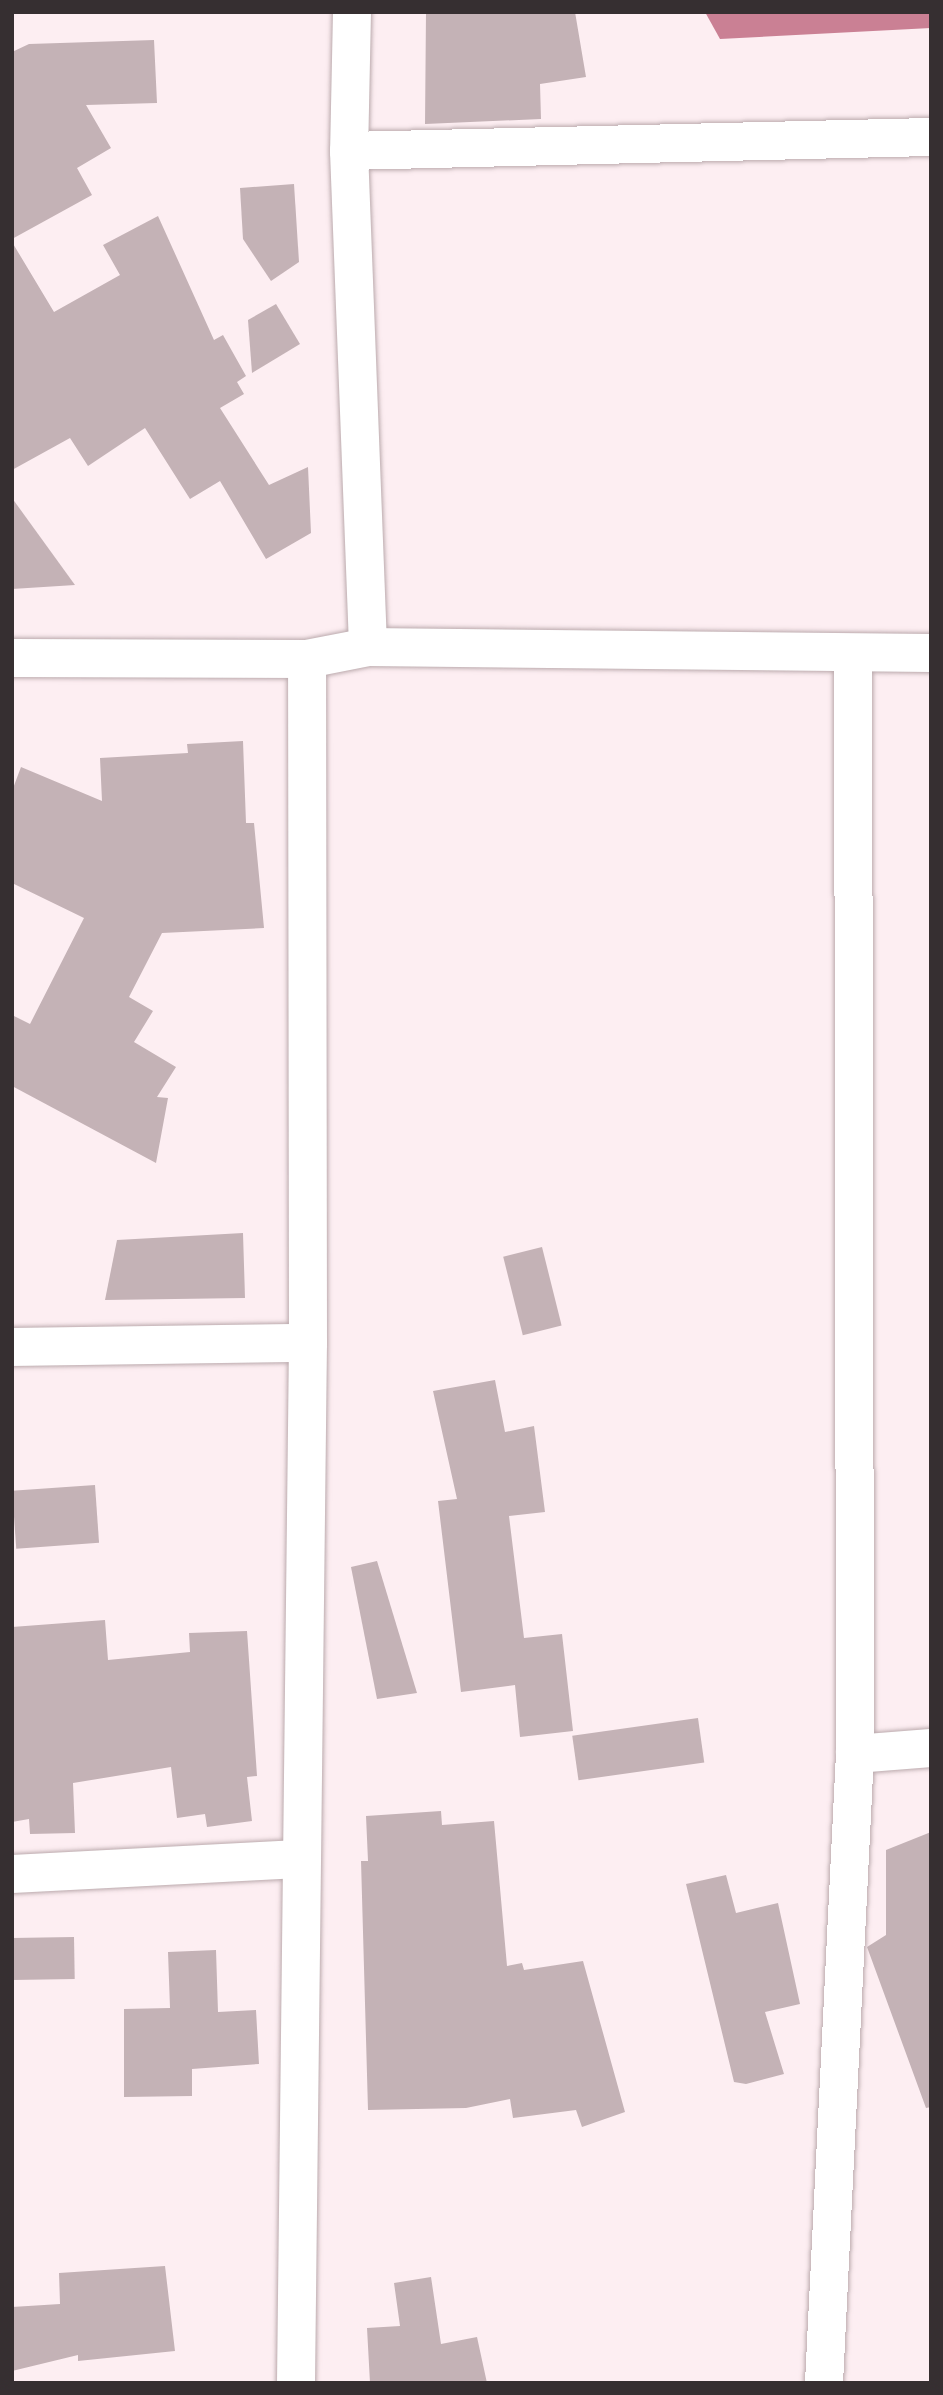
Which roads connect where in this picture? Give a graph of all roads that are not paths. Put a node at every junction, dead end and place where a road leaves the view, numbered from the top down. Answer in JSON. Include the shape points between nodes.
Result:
{"nodes":[{"id":1,"x":352,"y":12,"type":"edge"},
{"id":2,"x":931,"y":137,"type":"edge"},
{"id":3,"x":349,"y":151,"type":"junction"},
{"id":4,"x":368,"y":647,"type":"junction"},
{"id":5,"x":853,"y":653,"type":"junction"},
{"id":6,"x":931,"y":653,"type":"edge"},
{"id":7,"x":12,"y":658,"type":"edge"},
{"id":8,"x":307,"y":659,"type":"junction"},
{"id":9,"x":308,"y":1343,"type":"junction"},
{"id":10,"x":12,"y":1348,"type":"edge"},
{"id":11,"x":931,"y":1748,"type":"edge"},
{"id":12,"x":855,"y":1754,"type":"junction"},
{"id":13,"x":299,"y":1859,"type":"junction"},
{"id":14,"x":12,"y":1874,"type":"edge"},
{"id":15,"x":296,"y":2383,"type":"edge"},
{"id":16,"x":824,"y":2383,"type":"edge"}],
"edges":[{"from":1,"to":3,"type":"street"},
{"from":2,"to":3,"type":"street"},
{"from":3,"to":4,"type":"street"},
{"from":4,"to":5,"type":"street"},
{"from":4,"to":8,"type":"street"},
{"from":5,"to":6,"type":"street"},
{"from":5,"to":12,"type":"street"},
{"from":7,"to":8,"type":"street"},
{"from":8,"to":9,"type":"street"},
{"from":9,"to":10,"type":"street"},
{"from":9,"to":13,"type":"street"},
{"from":11,"to":12,"type":"street"},
{"from":12,"to":16,"type":"street"},
{"from":13,"to":14,"type":"street"},
{"from":13,"to":15,"type":"street"}]}
